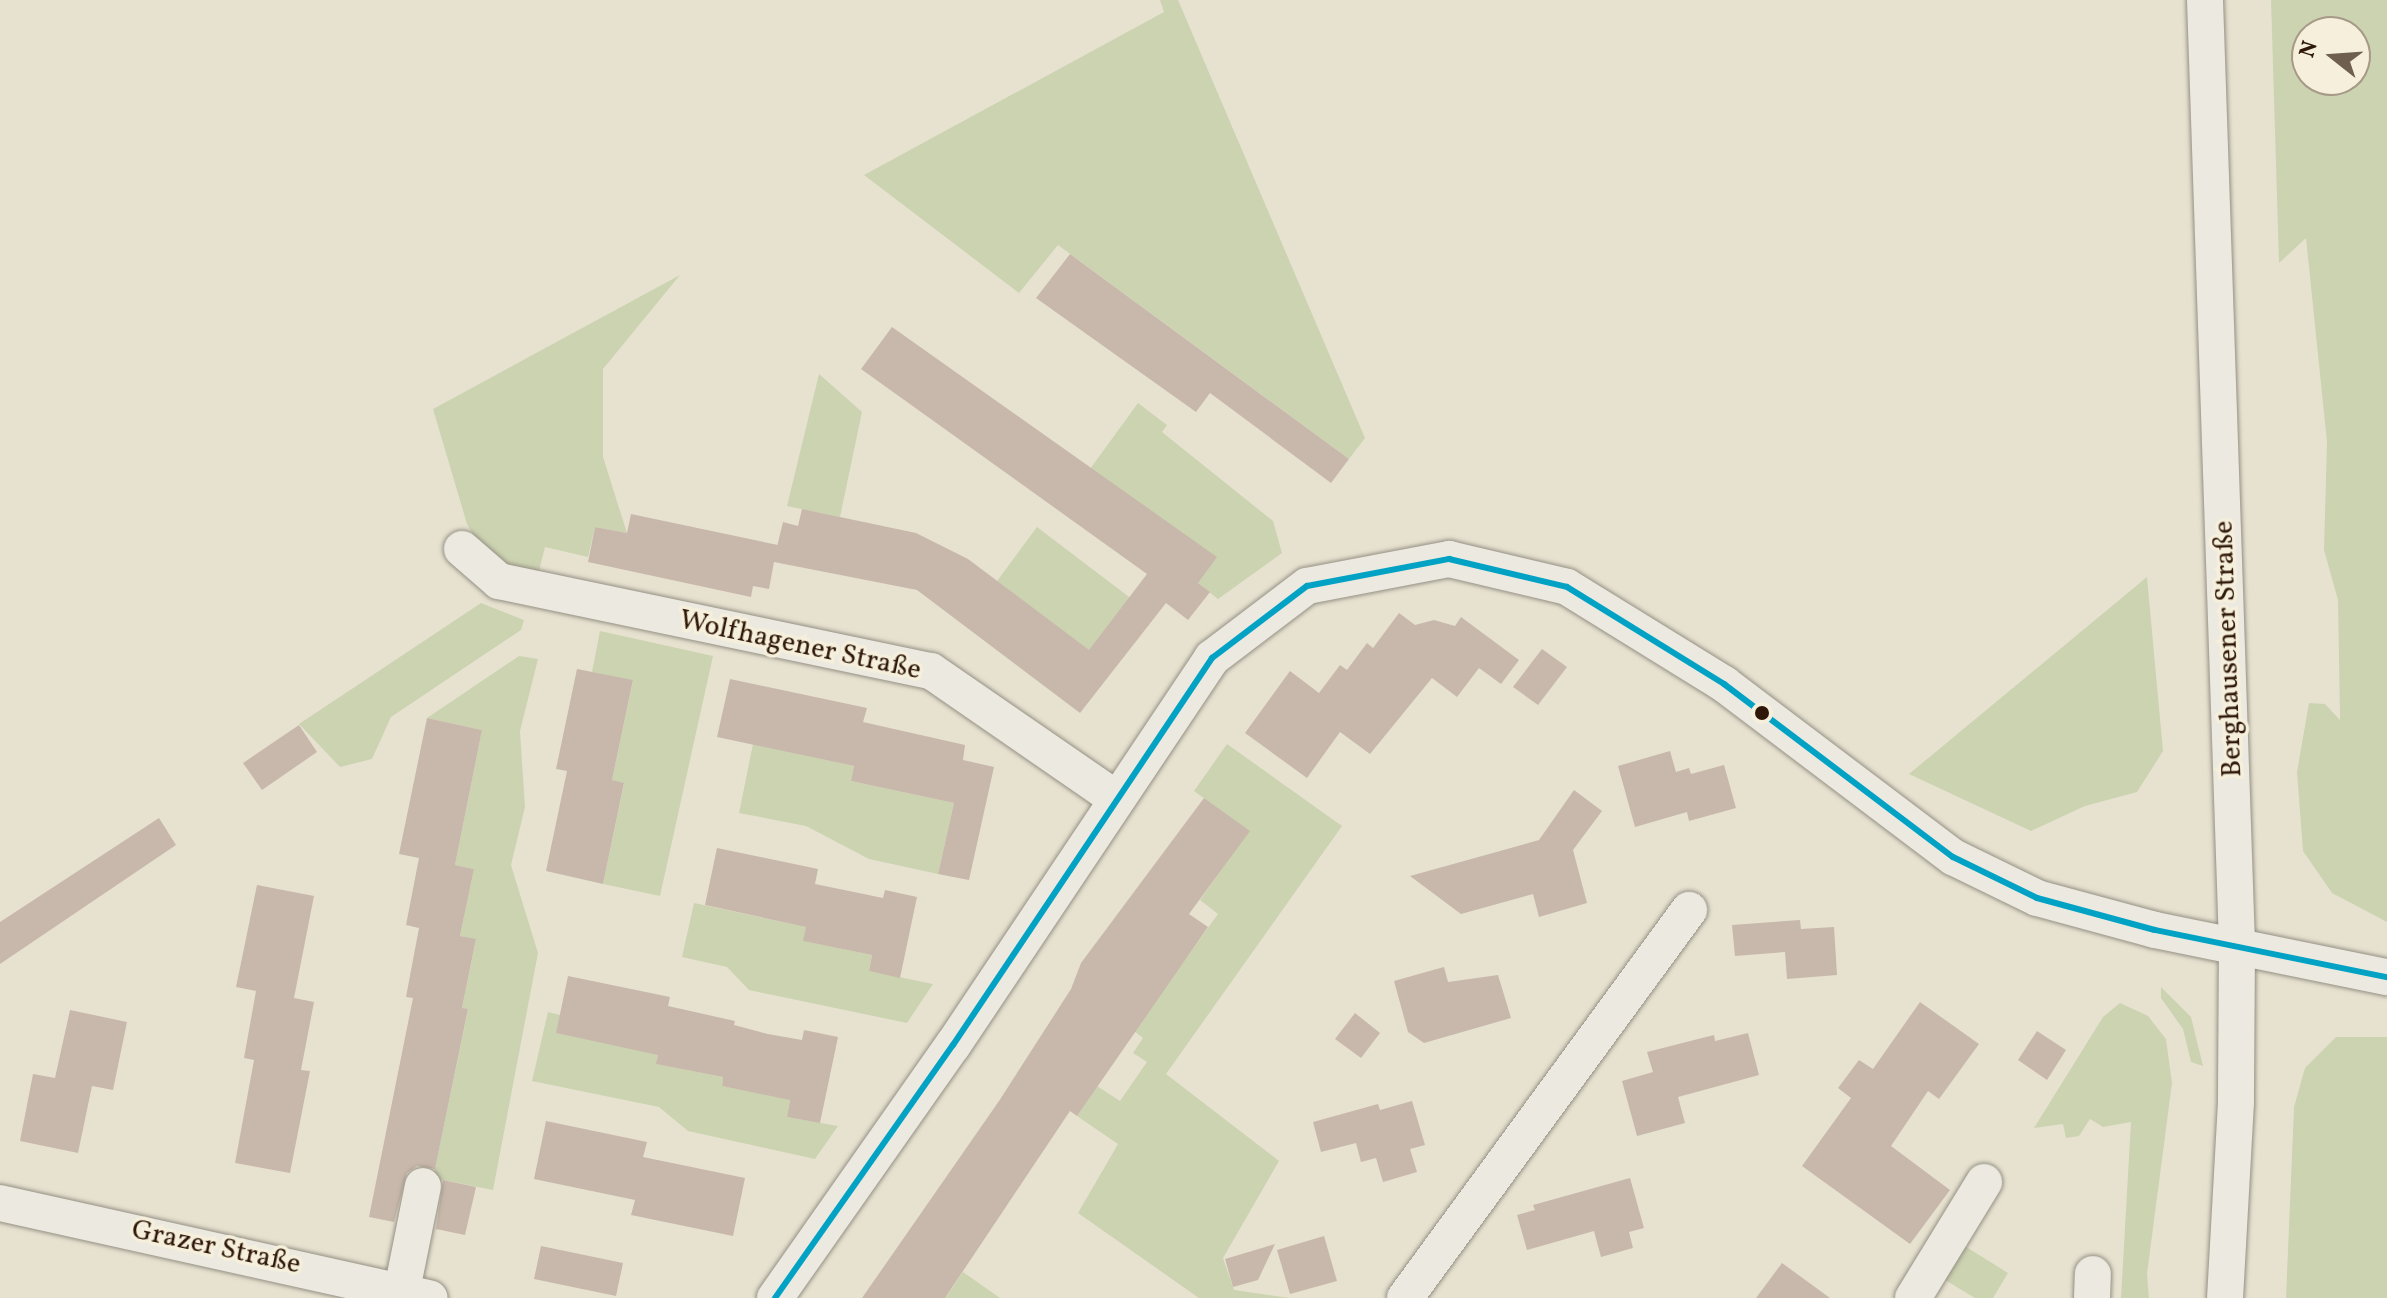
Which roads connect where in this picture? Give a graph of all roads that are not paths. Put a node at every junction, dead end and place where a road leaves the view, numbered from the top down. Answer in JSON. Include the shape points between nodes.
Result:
{"nodes":[{"id":1,"x":2205,"y":0,"type":"edge"},
{"id":2,"x":462,"y":549,"type":"dead end"},
{"id":3,"x":1115,"y":798,"type":"junction"},
{"id":4,"x":1689,"y":910,"type":"dead end"},
{"id":5,"x":2237,"y":947,"type":"junction"},
{"id":6,"x":2387,"y":977,"type":"edge"},
{"id":7,"x":1984,"y":1182,"type":"dead end"},
{"id":8,"x":423,"y":1186,"type":"dead end"},
{"id":9,"x":0,"y":1203,"type":"edge"},
{"id":10,"x":416,"y":1294,"type":"edge"},
{"id":11,"x":775,"y":1298,"type":"edge"},
{"id":12,"x":1405,"y":1298,"type":"edge"},
{"id":13,"x":1913,"y":1298,"type":"edge"},
{"id":14,"x":2225,"y":1298,"type":"edge"}],
"edges":[{"from":1,"to":5,"type":"street","name":"Berghausener Straße"},
{"from":2,"to":3,"type":"street","name":"Wolfhagener Straße","via":[[499,581],[931,671]]},
{"from":3,"to":5,"type":"street","via":[[1213,657],[1307,586],[1449,559],[1580,595],[1724,684],[1953,857],[2037,898]]},
{"from":3,"to":11,"type":"street","via":[[953,1045]]},
{"from":4,"to":12,"type":"street"},
{"from":5,"to":6,"type":"street"},
{"from":5,"to":14,"type":"street","name":"Berghausener Straße","via":[[2236,1102]]},
{"from":7,"to":13,"type":"street"},
{"from":8,"to":10,"type":"street"},
{"from":9,"to":10,"type":"street","name":"Grazer Straße"}]}
